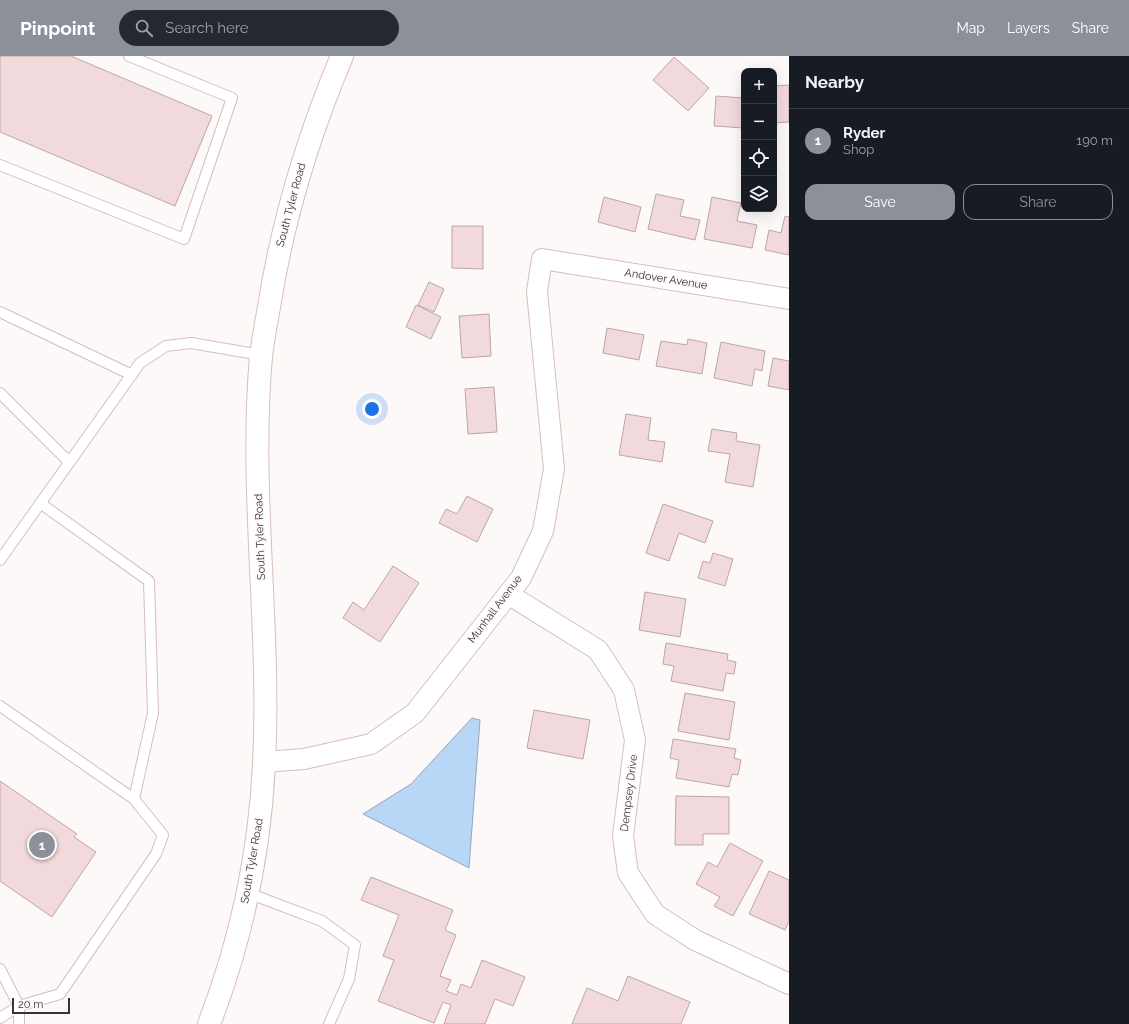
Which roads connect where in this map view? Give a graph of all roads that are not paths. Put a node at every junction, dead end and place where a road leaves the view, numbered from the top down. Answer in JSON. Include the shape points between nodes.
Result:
{"nodes":[{"id":1,"x":129,"y":56,"type":"edge"},
{"id":2,"x":342,"y":56,"type":"edge"},
{"id":3,"x":0,"y":165,"type":"edge"},
{"id":4,"x":542,"y":259,"type":"joint"},
{"id":5,"x":789,"y":299,"type":"edge"},
{"id":6,"x":0,"y":312,"type":"edge"},
{"id":7,"x":261,"y":356,"type":"junction"},
{"id":8,"x":132,"y":375,"type":"junction"},
{"id":9,"x":0,"y":393,"type":"edge"},
{"id":10,"x":69,"y":462,"type":"junction"},
{"id":11,"x":40,"y":503,"type":"junction"},
{"id":12,"x":0,"y":560,"type":"edge"},
{"id":13,"x":508,"y":594,"type":"junction"},
{"id":14,"x":0,"y":706,"type":"edge"},
{"id":15,"x":264,"y":762,"type":"junction"},
{"id":16,"x":134,"y":799,"type":"junction"},
{"id":17,"x":248,"y":894,"type":"junction"},
{"id":18,"x":0,"y":969,"type":"edge"},
{"id":19,"x":789,"y":984,"type":"edge"},
{"id":20,"x":19,"y":1006,"type":"junction"},
{"id":21,"x":0,"y":1018,"type":"edge"},
{"id":22,"x":19,"y":1024,"type":"edge"},
{"id":23,"x":209,"y":1024,"type":"edge"},
{"id":24,"x":329,"y":1024,"type":"edge"}],
"edges":[{"from":1,"to":3,"type":"lane","via":[[232,98],[184,239]]},
{"from":2,"to":7,"type":"street","name":"South Tyler Road","via":[[303,158],[284,222]]},
{"from":4,"to":5,"type":"street","name":"Andover Avenue"},
{"from":4,"to":13,"type":"street","name":"Munhall Avenue","via":[[536,291],[554,469],[544,531],[521,578]]},
{"from":6,"to":8,"type":"lane"},
{"from":7,"to":8,"type":"lane","via":[[192,343],[166,346],[140,363]]},
{"from":7,"to":15,"type":"street","name":"South Tyler Road","via":[[258,460],[265,676]]},
{"from":8,"to":10,"type":"lane"},
{"from":9,"to":10,"type":"lane"},
{"from":10,"to":11,"type":"lane"},
{"from":11,"to":12,"type":"lane"},
{"from":11,"to":16,"type":"lane","via":[[149,581],[153,713]]},
{"from":13,"to":15,"type":"street","name":"Munhall Avenue","via":[[415,713],[371,744],[304,759]]},
{"from":13,"to":19,"type":"street","name":"Dempsey Drive","via":[[598,650],[624,690],[635,740],[623,836],[628,873],[655,914],[695,940]]},
{"from":14,"to":16,"type":"lane"},
{"from":15,"to":17,"type":"street","name":"South Tyler Road","via":[[259,824]]},
{"from":16,"to":20,"type":"lane","via":[[163,835],[156,854],[60,994]]},
{"from":17,"to":23,"type":"street","name":"South Tyler Road","via":[[233,956]]},
{"from":17,"to":24,"type":"lane","via":[[322,921],[355,945],[349,979]]},
{"from":18,"to":20,"type":"lane"},
{"from":20,"to":21,"type":"lane"},
{"from":20,"to":22,"type":"lane"}]}
